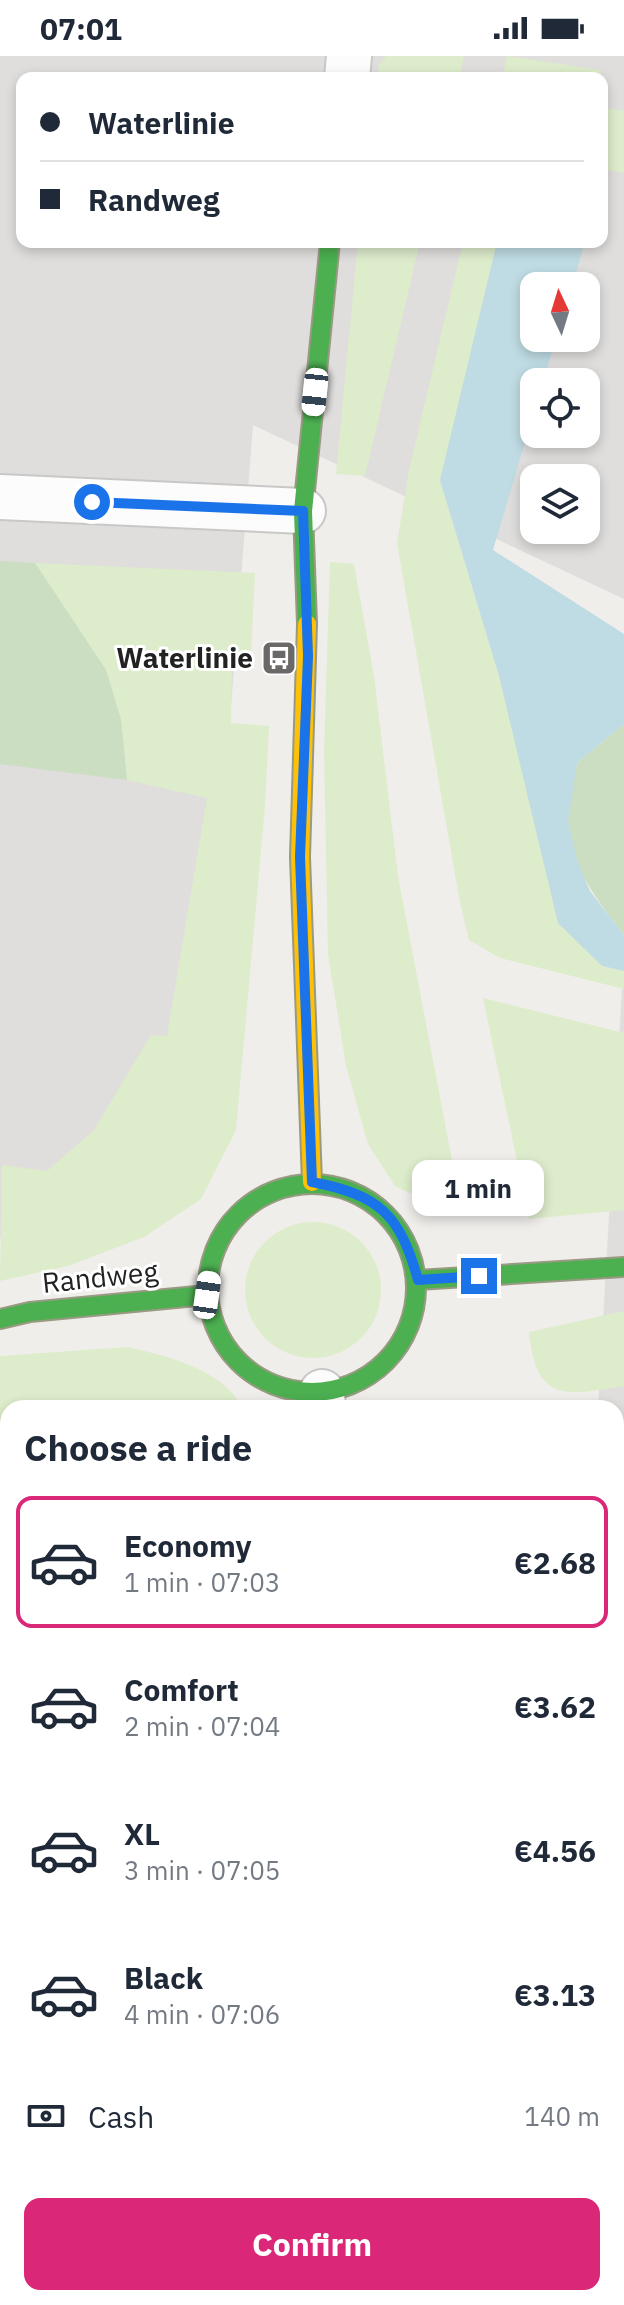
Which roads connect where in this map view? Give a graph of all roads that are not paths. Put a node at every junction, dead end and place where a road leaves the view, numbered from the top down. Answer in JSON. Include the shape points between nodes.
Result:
{"nodes":[{"id":1,"x":329,"y":248,"type":"edge"},
{"id":2,"x":0,"y":497,"type":"edge"},
{"id":3,"x":303,"y":511,"type":"junction"},
{"id":4,"x":312,"y":1182,"type":"junction"},
{"id":5,"x":624,"y":1267,"type":"edge"},
{"id":6,"x":418,"y":1280,"type":"junction"},
{"id":7,"x":207,"y":1295,"type":"junction"},
{"id":8,"x":0,"y":1319,"type":"edge"},
{"id":9,"x":323,"y":1400,"type":"edge"}],
"edges":[{"from":1,"to":3,"type":"main road"},
{"from":2,"to":3,"type":"street"},
{"from":3,"to":4,"type":"main road","via":[[308,656],[300,857]]},
{"from":4,"to":6,"type":"main road","via":[[351,1190],[384,1210],[407,1242]]},
{"from":4,"to":7,"type":"main road","via":[[270,1191],[235,1215],[213,1252]]},
{"from":5,"to":6,"type":"main road"},
{"from":6,"to":9,"type":"main road","via":[[413,1318],[395,1353],[366,1378]]},
{"from":7,"to":8,"type":"main road","name":"Randweg"},
{"from":7,"to":9,"type":"main road","via":[[215,1328],[234,1358],[261,1380]]}]}
